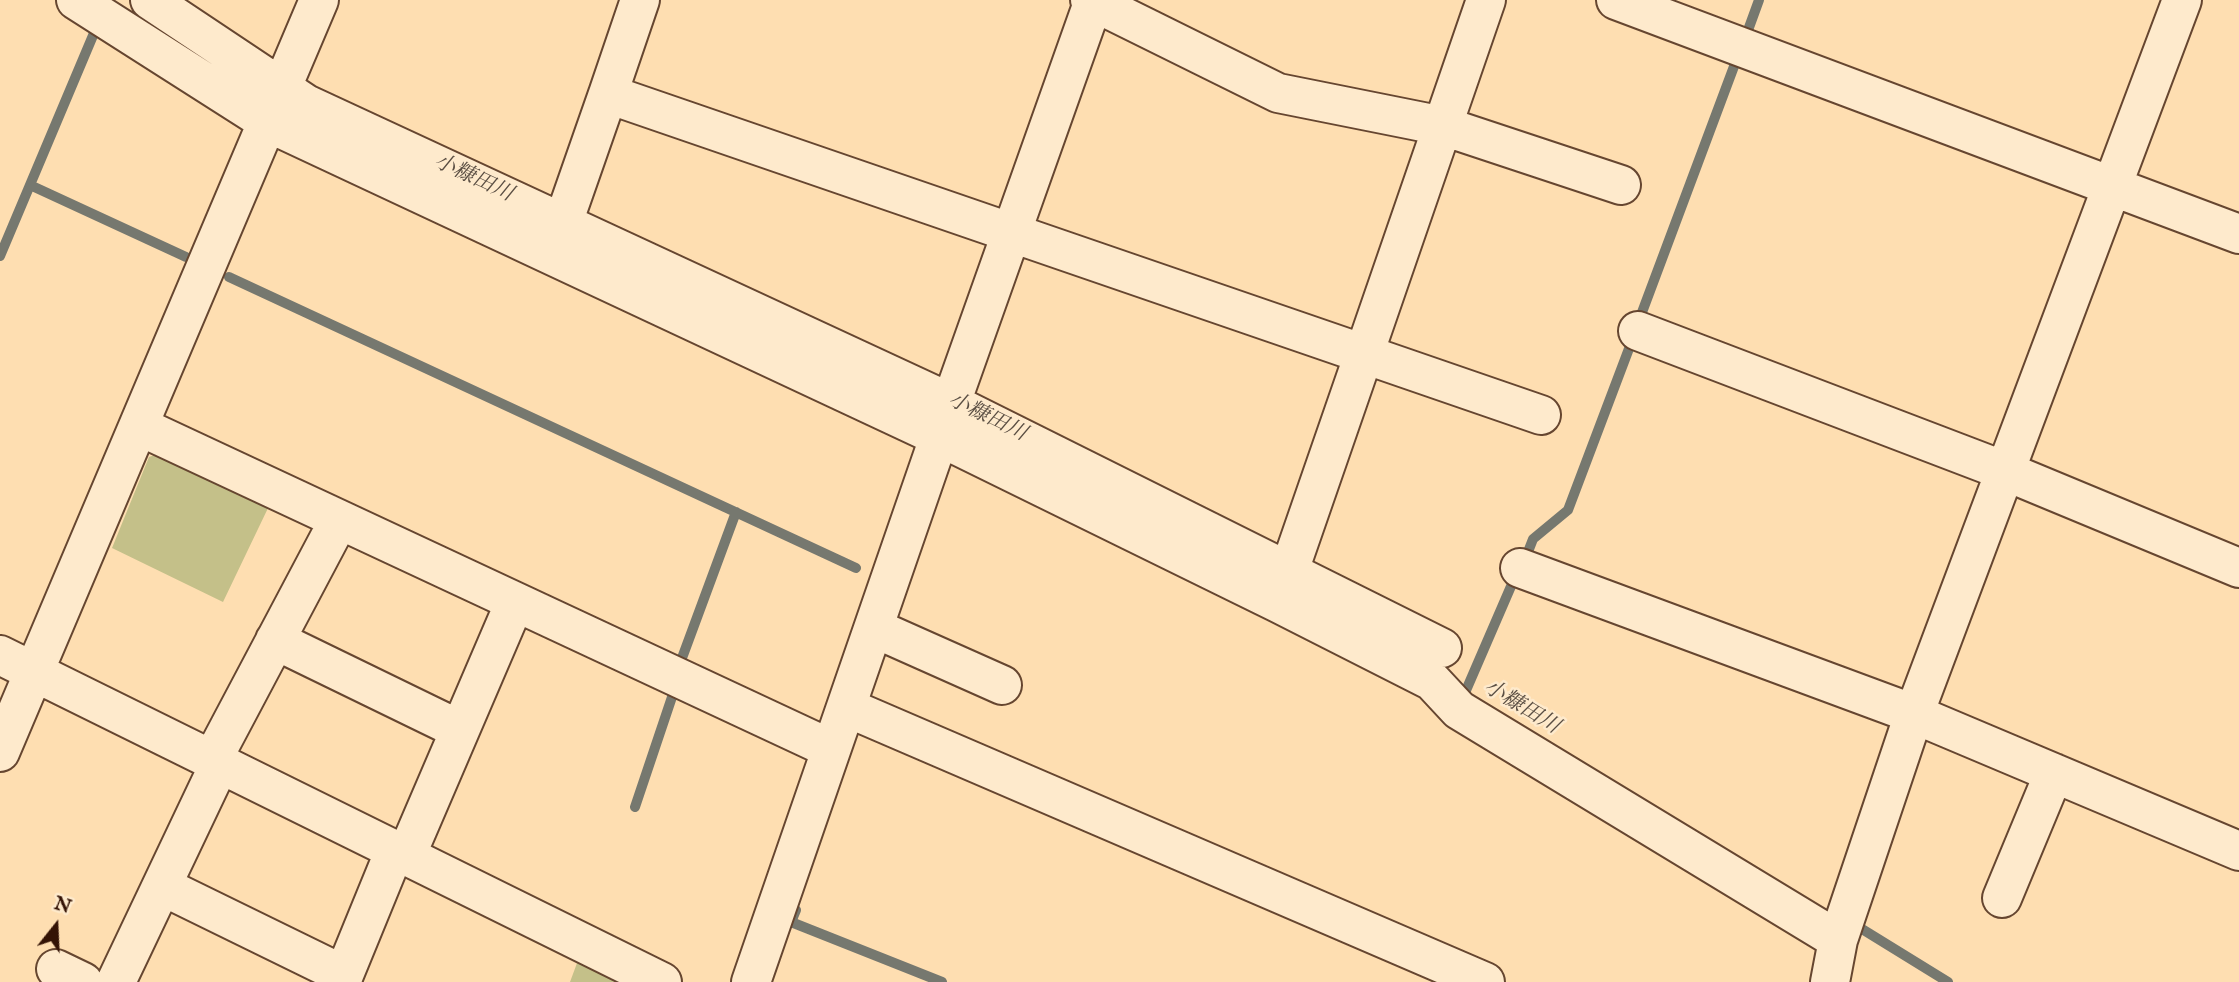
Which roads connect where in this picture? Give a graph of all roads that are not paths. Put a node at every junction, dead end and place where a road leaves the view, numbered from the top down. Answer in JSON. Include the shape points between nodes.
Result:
{"nodes":[{"id":1,"x":76,"y":0,"type":"edge"},
{"id":2,"x":150,"y":0,"type":"edge"},
{"id":3,"x":319,"y":0,"type":"edge"},
{"id":4,"x":640,"y":0,"type":"edge"},
{"id":5,"x":1092,"y":0,"type":"edge"},
{"id":6,"x":1486,"y":0,"type":"edge"},
{"id":7,"x":1616,"y":0,"type":"edge"},
{"id":8,"x":2182,"y":0,"type":"edge"},
{"id":9,"x":608,"y":94,"type":"junction"},
{"id":10,"x":276,"y":105,"type":"junction"},
{"id":11,"x":1443,"y":125,"type":"junction"},
{"id":12,"x":1621,"y":185,"type":"dead end"},
{"id":13,"x":2112,"y":186,"type":"junction"},
{"id":14,"x":563,"y":223,"type":"junction"},
{"id":15,"x":1012,"y":233,"type":"junction"},
{"id":16,"x":2239,"y":234,"type":"edge"},
{"id":17,"x":1638,"y":331,"type":"dead end"},
{"id":18,"x":1364,"y":354,"type":"junction"},
{"id":19,"x":1541,"y":415,"type":"dead end"},
{"id":20,"x":946,"y":419,"type":"junction"},
{"id":21,"x":139,"y":426,"type":"junction"},
{"id":22,"x":2005,"y":471,"type":"junction"},
{"id":23,"x":339,"y":520,"type":"junction"},
{"id":24,"x":1520,"y":568,"type":"dead end"},
{"id":25,"x":2239,"y":568,"type":"edge"},
{"id":26,"x":1284,"y":587,"type":"junction"},
{"id":27,"x":514,"y":602,"type":"junction"},
{"id":28,"x":874,"y":628,"type":"junction"},
{"id":29,"x":275,"y":640,"type":"junction"},
{"id":30,"x":1443,"y":648,"type":"dead end"},
{"id":31,"x":0,"y":654,"type":"edge"},
{"id":32,"x":34,"y":672,"type":"junction"},
{"id":33,"x":1002,"y":685,"type":"dead end"},
{"id":34,"x":846,"y":707,"type":"junction"},
{"id":35,"x":1914,"y":714,"type":"junction"},
{"id":36,"x":460,"y":730,"type":"junction"},
{"id":37,"x":831,"y":749,"type":"junction"},
{"id":38,"x":0,"y":752,"type":"edge"},
{"id":39,"x":216,"y":761,"type":"junction"},
{"id":40,"x":2054,"y":773,"type":"junction"},
{"id":41,"x":2239,"y":851,"type":"edge"},
{"id":42,"x":400,"y":853,"type":"junction"},
{"id":43,"x":162,"y":886,"type":"junction"},
{"id":44,"x":2002,"y":898,"type":"dead end"},
{"id":45,"x":1838,"y":940,"type":"junction"},
{"id":46,"x":343,"y":978,"type":"edge"},
{"id":47,"x":116,"y":982,"type":"edge"},
{"id":48,"x":662,"y":982,"type":"edge"},
{"id":49,"x":751,"y":982,"type":"edge"},
{"id":50,"x":1485,"y":982,"type":"edge"},
{"id":51,"x":1830,"y":982,"type":"edge"}],
"edges":[{"from":1,"to":10,"type":"street"},
{"from":2,"to":10,"type":"street"},
{"from":3,"to":10,"type":"street"},
{"from":4,"to":9,"type":"street"},
{"from":5,"to":11,"type":"street","via":[[1278,93]]},
{"from":5,"to":15,"type":"street"},
{"from":6,"to":11,"type":"street"},
{"from":7,"to":13,"type":"street"},
{"from":8,"to":13,"type":"street"},
{"from":9,"to":14,"type":"street"},
{"from":9,"to":15,"type":"street"},
{"from":10,"to":14,"type":"street","via":[[306,104]]},
{"from":10,"to":20,"type":"street"},
{"from":10,"to":21,"type":"street"},
{"from":11,"to":12,"type":"street"},
{"from":11,"to":18,"type":"street"},
{"from":13,"to":16,"type":"street"},
{"from":13,"to":22,"type":"street"},
{"from":14,"to":20,"type":"street"},
{"from":15,"to":18,"type":"street"},
{"from":15,"to":20,"type":"street"},
{"from":17,"to":22,"type":"street"},
{"from":18,"to":19,"type":"street"},
{"from":18,"to":26,"type":"street"},
{"from":20,"to":26,"type":"street"},
{"from":20,"to":28,"type":"street"},
{"from":21,"to":23,"type":"street"},
{"from":21,"to":32,"type":"street"},
{"from":22,"to":25,"type":"street"},
{"from":22,"to":35,"type":"street"},
{"from":23,"to":27,"type":"street"},
{"from":23,"to":29,"type":"street"},
{"from":24,"to":35,"type":"street"},
{"from":26,"to":30,"type":"street"},
{"from":26,"to":45,"type":"street","via":[[1432,681],[1459,710]]},
{"from":27,"to":36,"type":"street"},
{"from":27,"to":37,"type":"street"},
{"from":28,"to":33,"type":"street"},
{"from":28,"to":34,"type":"street"},
{"from":29,"to":36,"type":"street"},
{"from":29,"to":39,"type":"street"},
{"from":31,"to":32,"type":"street"},
{"from":32,"to":38,"type":"street"},
{"from":32,"to":39,"type":"street"},
{"from":34,"to":37,"type":"street"},
{"from":34,"to":50,"type":"street"},
{"from":35,"to":40,"type":"street"},
{"from":35,"to":45,"type":"street"},
{"from":36,"to":42,"type":"street"},
{"from":37,"to":49,"type":"street"},
{"from":39,"to":42,"type":"street"},
{"from":39,"to":43,"type":"street"},
{"from":40,"to":41,"type":"street"},
{"from":40,"to":44,"type":"street"},
{"from":42,"to":46,"type":"street"},
{"from":42,"to":48,"type":"street"},
{"from":43,"to":46,"type":"street"},
{"from":43,"to":47,"type":"street"},
{"from":45,"to":51,"type":"street"}]}
